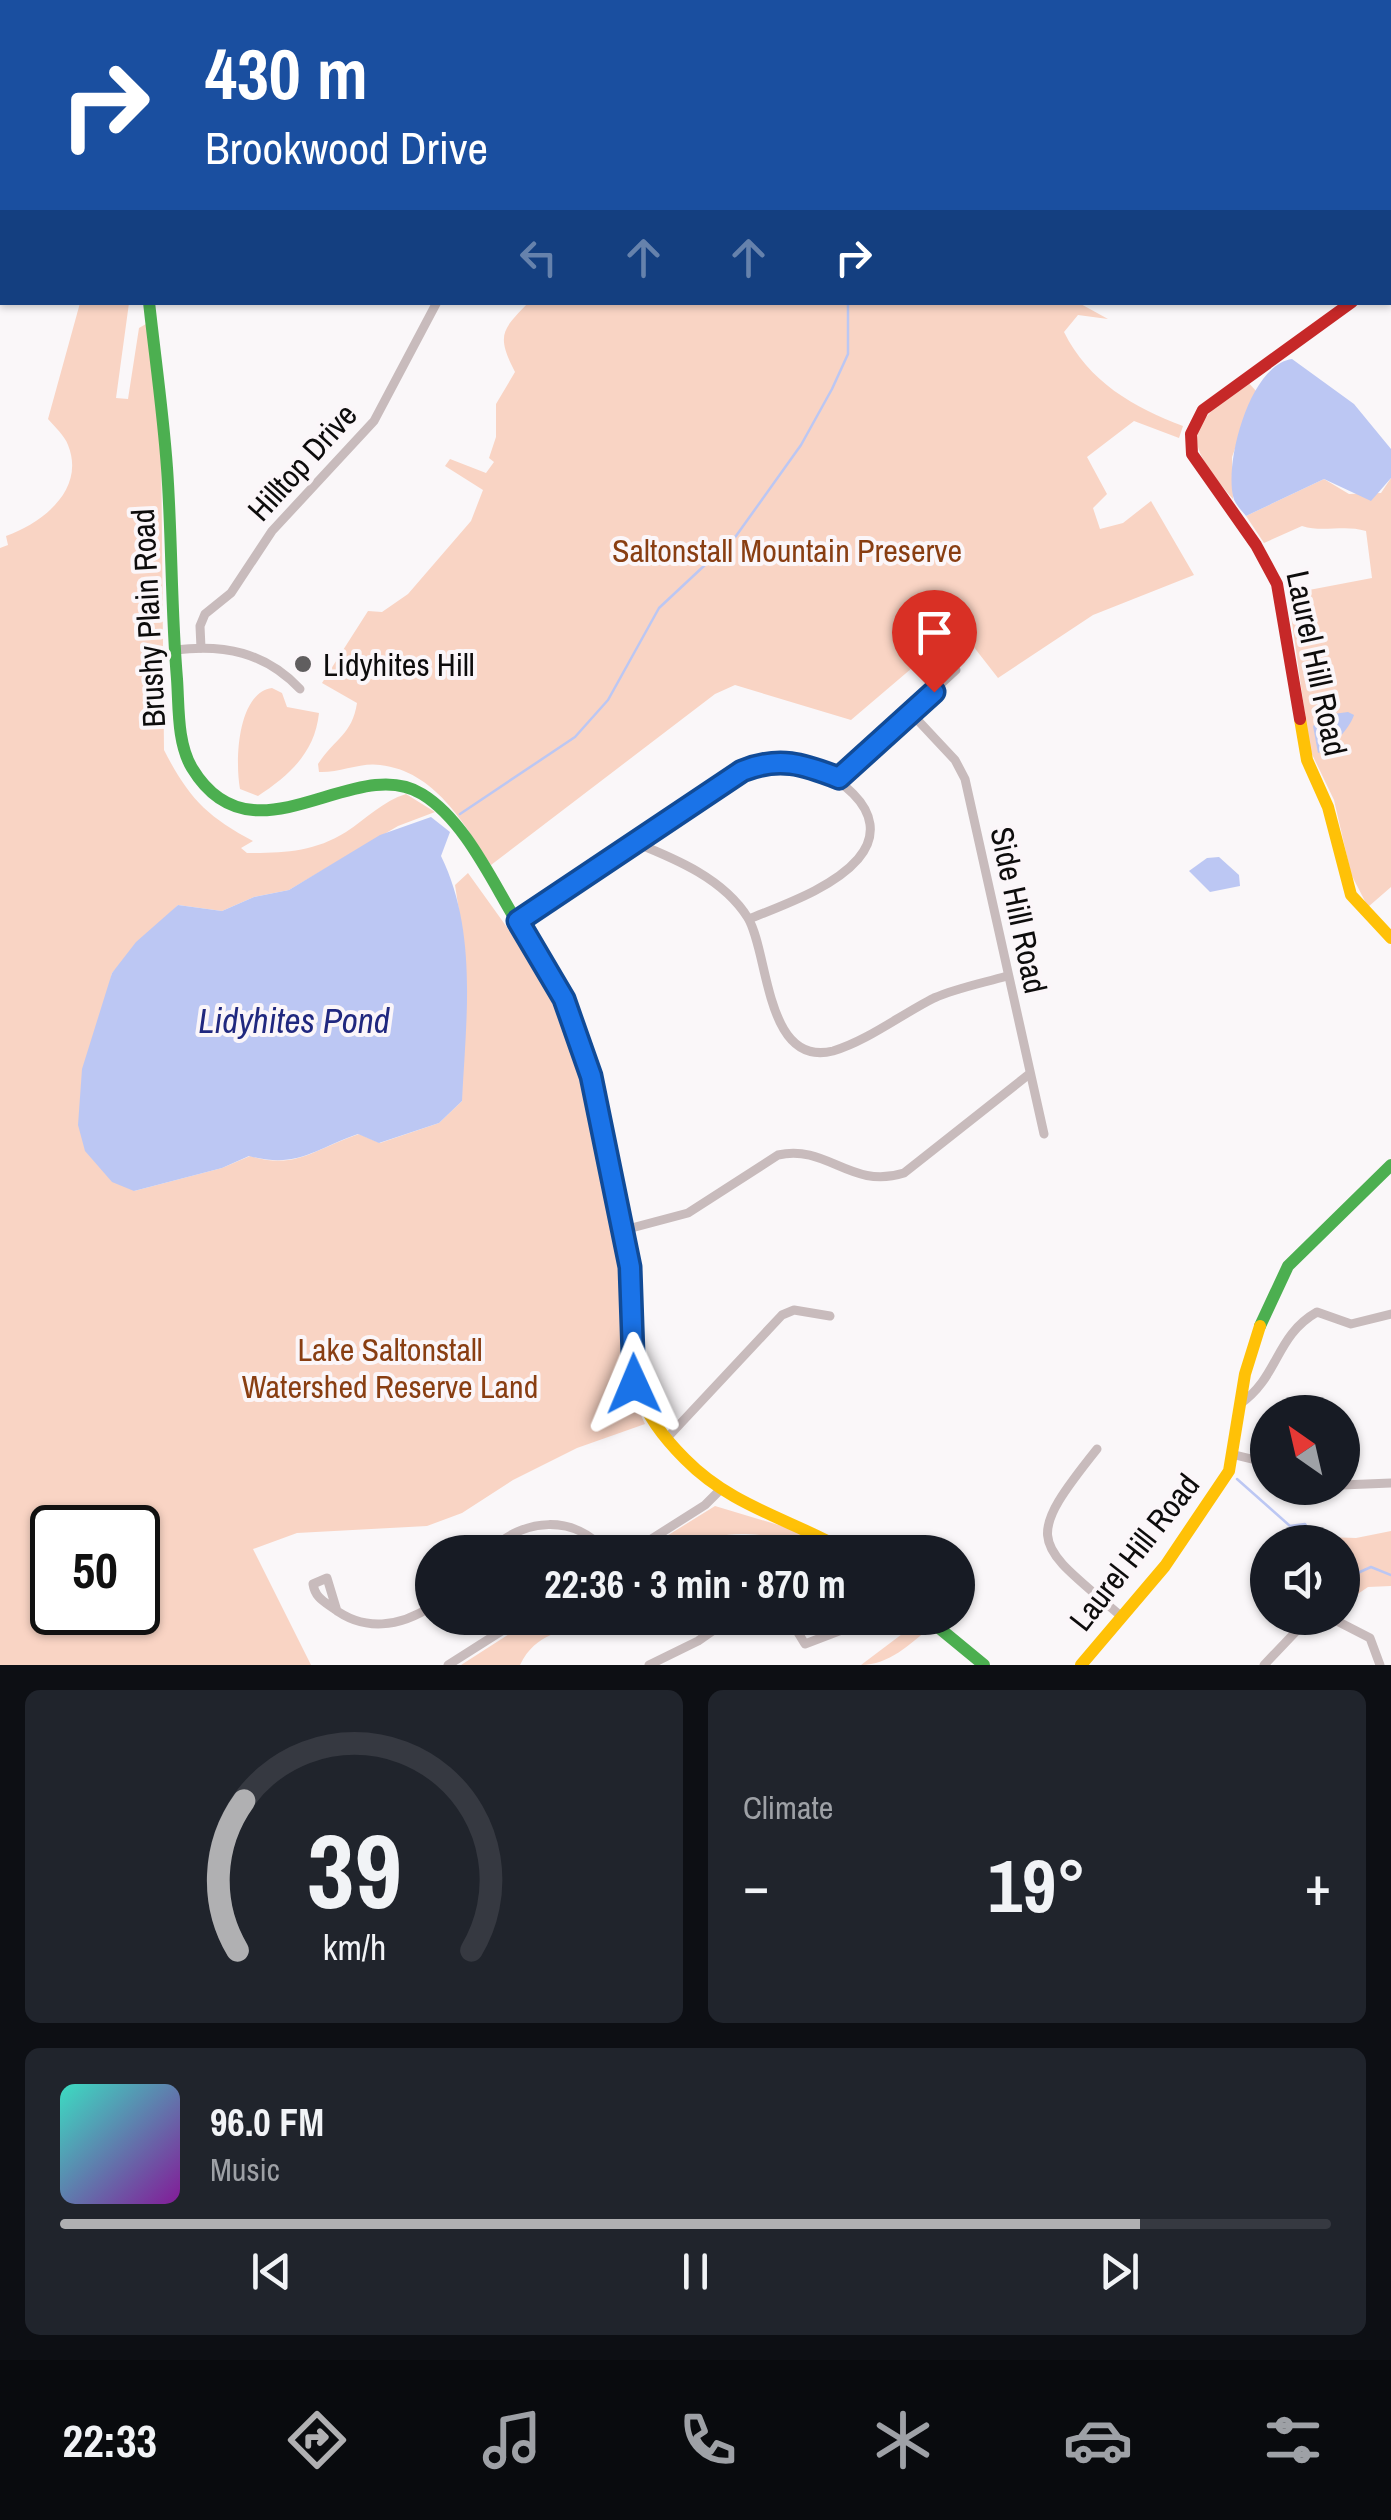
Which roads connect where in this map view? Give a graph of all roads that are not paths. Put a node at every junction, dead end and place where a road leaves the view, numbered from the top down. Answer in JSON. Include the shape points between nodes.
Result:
{"nodes":[{"id":1,"x":150,"y":305,"type":"edge"},
{"id":2,"x":435,"y":305,"type":"edge"},
{"id":3,"x":1348,"y":305,"type":"edge"},
{"id":4,"x":201,"y":648,"type":"junction"},
{"id":5,"x":174,"y":650,"type":"junction"},
{"id":6,"x":956,"y":670,"type":"dead end"},
{"id":7,"x":300,"y":689,"type":"dead end"},
{"id":8,"x":911,"y":713,"type":"junction"},
{"id":9,"x":839,"y":778,"type":"junction"},
{"id":10,"x":636,"y":843,"type":"junction"},
{"id":11,"x":749,"y":919,"type":"junction"},
{"id":12,"x":518,"y":921,"type":"junction"},
{"id":13,"x":1391,"y":938,"type":"edge"},
{"id":14,"x":1007,"y":976,"type":"junction"},
{"id":15,"x":1028,"y":1075,"type":"junction"},
{"id":16,"x":1044,"y":1134,"type":"dead end"},
{"id":17,"x":1391,"y":1165,"type":"edge"},
{"id":18,"x":624,"y":1230,"type":"junction"},
{"id":19,"x":1391,"y":1314,"type":"edge"},
{"id":20,"x":830,"y":1316,"type":"dead end"},
{"id":21,"x":1240,"y":1404,"type":"junction"},
{"id":22,"x":666,"y":1440,"type":"junction"},
{"id":23,"x":1098,"y":1450,"type":"dead end"},
{"id":24,"x":1235,"y":1455,"type":"junction"},
{"id":25,"x":1250,"y":1459,"type":"edge"},
{"id":26,"x":1391,"y":1483,"type":"edge"},
{"id":27,"x":1360,"y":1485,"type":"edge"},
{"id":28,"x":719,"y":1491,"type":"junction"},
{"id":29,"x":510,"y":1535,"type":"edge"},
{"id":30,"x":591,"y":1535,"type":"edge"},
{"id":31,"x":658,"y":1535,"type":"edge"},
{"id":32,"x":820,"y":1535,"type":"edge"},
{"id":33,"x":337,"y":1611,"type":"dead end"},
{"id":34,"x":415,"y":1613,"type":"edge"},
{"id":35,"x":1122,"y":1617,"type":"junction"},
{"id":36,"x":495,"y":1635,"type":"edge"},
{"id":37,"x":707,"y":1635,"type":"edge"},
{"id":38,"x":799,"y":1635,"type":"edge"},
{"id":39,"x":828,"y":1635,"type":"edge"},
{"id":40,"x":946,"y":1635,"type":"edge"},
{"id":41,"x":977,"y":1663,"type":"edge"},
{"id":42,"x":448,"y":1665,"type":"edge"},
{"id":43,"x":648,"y":1665,"type":"edge"},
{"id":44,"x":1081,"y":1665,"type":"edge"},
{"id":45,"x":1264,"y":1665,"type":"edge"},
{"id":46,"x":1380,"y":1665,"type":"edge"}],
"edges":[{"from":1,"to":5,"type":"main road","name":"Brushy Plain Road","via":[[165,436]]},
{"from":2,"to":4,"type":"street","name":"Hilltop Drive","via":[[377,417],[272,531],[231,593],[205,614]]},
{"from":3,"to":13,"type":"main road","name":"Laurel Hill Road","via":[[1203,410],[1190,447],[1276,584],[1306,760],[1328,807],[1351,895]]},
{"from":4,"to":5,"type":"street"},
{"from":4,"to":7,"type":"street","via":[[254,656]]},
{"from":5,"to":12,"type":"main road","name":"Brushy Plain Road","via":[[184,747],[198,778],[220,798],[276,811],[374,784],[414,789],[450,817]]},
{"from":6,"to":8,"type":"street"},
{"from":8,"to":9,"type":"street"},
{"from":8,"to":14,"type":"street","name":"Side Hill Road","via":[[964,779]]},
{"from":9,"to":10,"type":"street","via":[[766,761]]},
{"from":9,"to":11,"type":"street","via":[[870,827],[858,859],[791,902]]},
{"from":10,"to":11,"type":"street","via":[[702,874]]},
{"from":10,"to":12,"type":"street"},
{"from":11,"to":14,"type":"street","via":[[765,985],[790,1039],[805,1051],[835,1050],[939,996]]},
{"from":12,"to":18,"type":"main road","name":"Brushy Plain Road","via":[[576,1028]]},
{"from":14,"to":15,"type":"street","name":"Side Hill Road"},
{"from":15,"to":16,"type":"street","name":"Side Hill Road"},
{"from":15,"to":18,"type":"street","via":[[904,1172],[860,1178],[811,1153],[778,1154],[688,1212]]},
{"from":17,"to":21,"type":"main road","name":"Laurel Hill Road","via":[[1288,1266],[1257,1330]]},
{"from":18,"to":22,"type":"main road","name":"Brushy Plain Road","via":[[635,1391]]},
{"from":19,"to":21,"type":"street","via":[[1351,1324],[1316,1312],[1284,1341],[1262,1389]]},
{"from":20,"to":22,"type":"street","via":[[794,1310],[782,1315]]},
{"from":21,"to":24,"type":"main road","name":"Laurel Hill Road"},
{"from":22,"to":28,"type":"main road","name":"Brushy Plain Road"},
{"from":23,"to":35,"type":"street","via":[[1056,1501],[1046,1530],[1056,1560]]},
{"from":24,"to":25,"type":"street"},
{"from":24,"to":35,"type":"main road","name":"Laurel Hill Road","via":[[1191,1531]]},
{"from":26,"to":27,"type":"street"},
{"from":28,"to":31,"type":"street"},
{"from":28,"to":32,"type":"main road","name":"Brushy Plain Road"},
{"from":29,"to":30,"type":"street","via":[[562,1522]]},
{"from":33,"to":34,"type":"street","via":[[358,1623],[391,1624]]},
{"from":35,"to":44,"type":"main road","name":"Laurel Hill Road"},
{"from":36,"to":42,"type":"street"},
{"from":37,"to":43,"type":"street"},
{"from":38,"to":39,"type":"street","via":[[804,1644]]},
{"from":40,"to":41,"type":"main road"},
{"from":45,"to":46,"type":"street","via":[[1305,1622],[1333,1619],[1370,1638]]}]}
